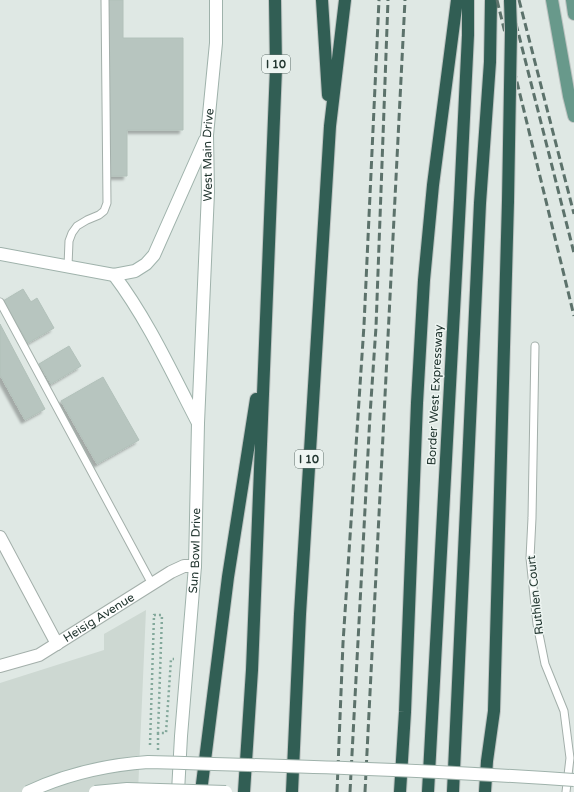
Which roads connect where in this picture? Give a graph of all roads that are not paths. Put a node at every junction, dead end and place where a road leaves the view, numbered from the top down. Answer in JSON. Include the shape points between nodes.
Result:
{"nodes":[{"id":1,"x":105,"y":0,"type":"edge"},
{"id":2,"x":216,"y":0,"type":"edge"},
{"id":3,"x":275,"y":0,"type":"edge"},
{"id":4,"x":322,"y":0,"type":"edge"},
{"id":5,"x":345,"y":0,"type":"edge"},
{"id":6,"x":457,"y":0,"type":"edge"},
{"id":7,"x":468,"y":0,"type":"edge"},
{"id":8,"x":491,"y":0,"type":"edge"},
{"id":9,"x":510,"y":0,"type":"edge"},
{"id":10,"x":552,"y":0,"type":"edge"},
{"id":11,"x":572,"y":0,"type":"edge"},
{"id":12,"x":574,"y":14,"type":"edge"},
{"id":13,"x":574,"y":116,"type":"edge"},
{"id":14,"x":330,"y":126,"type":"junction"},
{"id":15,"x":207,"y":135,"type":"junction"},
{"id":16,"x":0,"y":254,"type":"edge"},
{"id":17,"x":68,"y":266,"type":"junction"},
{"id":18,"x":114,"y":275,"type":"junction"},
{"id":19,"x":0,"y":302,"type":"edge"},
{"id":20,"x":203,"y":309,"type":"joint"},
{"id":21,"x":265,"y":344,"type":"junction"},
{"id":22,"x":535,"y":346,"type":"dead end"},
{"id":23,"x":198,"y":423,"type":"junction"},
{"id":24,"x":0,"y":537,"type":"edge"},
{"id":25,"x":195,"y":566,"type":"junction"},
{"id":26,"x":152,"y":584,"type":"junction"},
{"id":27,"x":57,"y":644,"type":"junction"},
{"id":28,"x":0,"y":666,"type":"edge"},
{"id":29,"x":401,"y":770,"type":"junction"},
{"id":30,"x":486,"y":774,"type":"junction"},
{"id":31,"x":574,"y":780,"type":"edge"},
{"id":32,"x":28,"y":792,"type":"edge"},
{"id":33,"x":95,"y":792,"type":"edge"},
{"id":34,"x":178,"y":792,"type":"edge"},
{"id":35,"x":201,"y":792,"type":"edge"},
{"id":36,"x":226,"y":792,"type":"edge"},
{"id":37,"x":244,"y":792,"type":"edge"},
{"id":38,"x":292,"y":792,"type":"edge"},
{"id":39,"x":400,"y":792,"type":"edge"},
{"id":40,"x":428,"y":792,"type":"edge"},
{"id":41,"x":453,"y":792,"type":"edge"},
{"id":42,"x":485,"y":792,"type":"edge"},
{"id":43,"x":566,"y":792,"type":"edge"}],
"edges":[{"from":1,"to":17,"type":"lane","via":[[107,203],[100,215],[77,226],[72,233],[68,241]]},
{"from":2,"to":15,"type":"street","name":"West Main Drive","via":[[216,44]]},
{"from":3,"to":21,"type":"highway","number":"I 10","via":[[276,68]]},
{"from":4,"to":14,"type":"highway","number":"I 10"},
{"from":5,"to":14,"type":"highway"},
{"from":6,"to":29,"type":"highway","via":[[434,178],[424,280]]},
{"from":7,"to":40,"type":"highway","name":"Border West Expressway","via":[[460,200]]},
{"from":8,"to":41,"type":"highway"},
{"from":9,"to":30,"type":"highway","bridge":true,"via":[[508,201],[494,711]]},
{"from":10,"to":13,"type":"main road"},
{"from":11,"to":12,"type":"main road"},
{"from":14,"to":38,"type":"highway","number":"I 10","via":[[300,614]]},
{"from":15,"to":18,"type":"street","via":[[154,255],[135,271]]},
{"from":15,"to":20,"type":"street","name":"West Main Drive","via":[[208,192]]},
{"from":16,"to":17,"type":"street"},
{"from":17,"to":18,"type":"street"},
{"from":18,"to":23,"type":"street","via":[[142,315]]},
{"from":19,"to":26,"type":"lane"},
{"from":20,"to":23,"type":"street","name":"Sun Bowl Drive"},
{"from":21,"to":35,"type":"highway","via":[[228,576]]},
{"from":21,"to":37,"type":"highway","number":"I 10","via":[[252,670]]},
{"from":22,"to":43,"type":"lane","name":"Ruthlen Court","via":[[530,558],[537,624],[545,664],[564,711],[570,758]]},
{"from":23,"to":25,"type":"street","name":"Sun Bowl Drive"},
{"from":24,"to":27,"type":"street"},
{"from":25,"to":26,"type":"street","name":"Heisig Avenue","via":[[184,566]]},
{"from":25,"to":34,"type":"street","name":"Sun Bowl Drive"},
{"from":26,"to":27,"type":"street","name":"Heisig Avenue"},
{"from":27,"to":28,"type":"street","name":"Heisig Avenue","via":[[39,655]]},
{"from":29,"to":30,"type":"street","bridge":true},
{"from":29,"to":32,"type":"street","bridge":true,"via":[[127,763],[60,778]]},
{"from":29,"to":39,"type":"highway"},
{"from":30,"to":31,"type":"street","bridge":true},
{"from":30,"to":42,"type":"highway"},
{"from":33,"to":36,"type":"street","bridge":true,"via":[[127,789]]}]}
